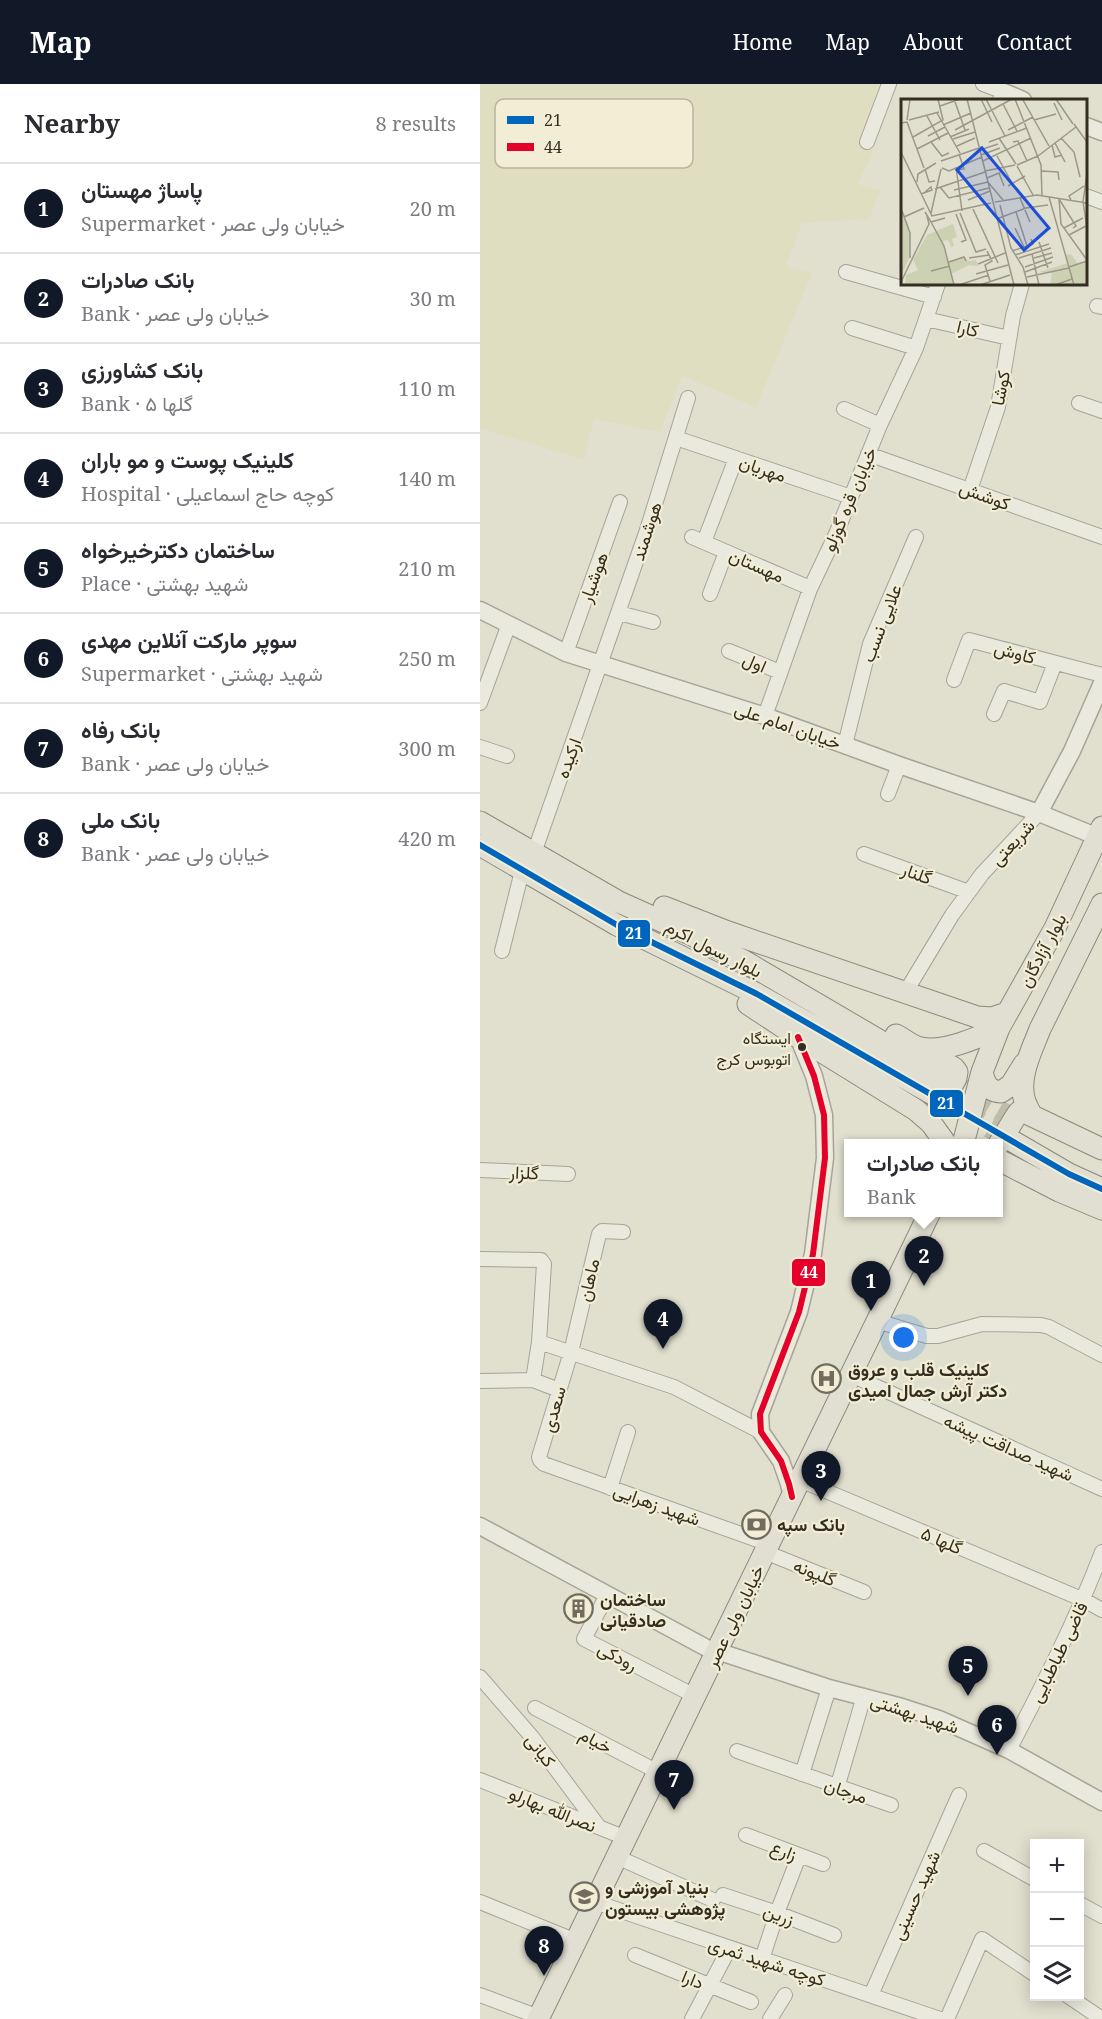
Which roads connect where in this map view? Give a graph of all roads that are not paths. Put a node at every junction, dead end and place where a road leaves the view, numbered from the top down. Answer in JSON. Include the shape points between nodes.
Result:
{"nodes":[{"id":1,"x":889,"y":84,"type":"edge"},
{"id":2,"x":983,"y":84,"type":"edge"},
{"id":3,"x":1002,"y":96,"type":"edge"},
{"id":4,"x":1018,"y":99,"type":"edge"},
{"id":5,"x":1087,"y":126,"type":"edge"},
{"id":6,"x":1102,"y":132,"type":"edge"},
{"id":7,"x":867,"y":142,"type":"dead end"},
{"id":8,"x":1087,"y":196,"type":"edge"},
{"id":9,"x":1102,"y":202,"type":"edge"},
{"id":10,"x":846,"y":272,"type":"dead end"},
{"id":11,"x":901,"y":283,"type":"edge"},
{"id":12,"x":911,"y":285,"type":"edge"},
{"id":13,"x":1022,"y":285,"type":"edge"},
{"id":14,"x":936,"y":290,"type":"edge"},
{"id":15,"x":926,"y":319,"type":"junction"},
{"id":16,"x":852,"y":328,"type":"dead end"},
{"id":17,"x":1009,"y":338,"type":"junction"},
{"id":18,"x":916,"y":348,"type":"junction"},
{"id":19,"x":688,"y":398,"type":"dead end"},
{"id":20,"x":1079,"y":403,"type":"dead end"},
{"id":21,"x":844,"y":409,"type":"dead end"},
{"id":22,"x":1102,"y":411,"type":"edge"},
{"id":23,"x":880,"y":424,"type":"junction"},
{"id":24,"x":676,"y":438,"type":"junction"},
{"id":25,"x":868,"y":454,"type":"junction"},
{"id":26,"x":735,"y":458,"type":"junction"},
{"id":27,"x":970,"y":490,"type":"junction"},
{"id":28,"x":851,"y":497,"type":"junction"},
{"id":29,"x":620,"y":502,"type":"dead end"},
{"id":30,"x":916,"y":537,"type":"dead end"},
{"id":31,"x":1102,"y":537,"type":"edge"},
{"id":32,"x":726,"y":552,"type":"junction"},
{"id":33,"x":810,"y":588,"type":"junction"},
{"id":34,"x":710,"y":594,"type":"dead end"},
{"id":35,"x":480,"y":610,"type":"edge"},
{"id":36,"x":619,"y":613,"type":"junction"},
{"id":37,"x":653,"y":622,"type":"dead end"},
{"id":38,"x":509,"y":624,"type":"junction"},
{"id":39,"x":729,"y":651,"type":"dead end"},
{"id":40,"x":566,"y":653,"type":"junction"},
{"id":41,"x":1055,"y":663,"type":"junction"},
{"id":42,"x":601,"y":664,"type":"junction"},
{"id":43,"x":780,"y":672,"type":"junction"},
{"id":44,"x":1102,"y":675,"type":"edge"},
{"id":45,"x":954,"y":680,"type":"dead end"},
{"id":46,"x":1102,"y":683,"type":"edge"},
{"id":47,"x":480,"y":703,"type":"edge"},
{"id":48,"x":994,"y":714,"type":"dead end"},
{"id":49,"x":765,"y":716,"type":"junction"},
{"id":50,"x":845,"y":745,"type":"junction"},
{"id":51,"x":480,"y":747,"type":"edge"},
{"id":52,"x":507,"y":756,"type":"dead end"},
{"id":53,"x":899,"y":765,"type":"junction"},
{"id":54,"x":888,"y":794,"type":"dead end"},
{"id":55,"x":1039,"y":813,"type":"junction"},
{"id":56,"x":480,"y":822,"type":"edge"},
{"id":57,"x":1100,"y":832,"type":"edge"},
{"id":58,"x":480,"y":845,"type":"edge"},
{"id":59,"x":534,"y":853,"type":"junction"},
{"id":60,"x":864,"y":854,"type":"dead end"},
{"id":61,"x":556,"y":865,"type":"junction"},
{"id":62,"x":522,"y":871,"type":"junction"},
{"id":63,"x":969,"y":892,"type":"junction"},
{"id":64,"x":1102,"y":904,"type":"edge"},
{"id":65,"x":728,"y":932,"type":"junction"},
{"id":66,"x":502,"y":951,"type":"dead end"},
{"id":67,"x":705,"y":969,"type":"junction"},
{"id":68,"x":905,"y":993,"type":"junction"},
{"id":69,"x":1003,"y":1020,"type":"junction"},
{"id":70,"x":798,"y":1037,"type":"junction"},
{"id":71,"x":921,"y":1048,"type":"junction"},
{"id":72,"x":1031,"y":1050,"type":"junction"},
{"id":73,"x":982,"y":1072,"type":"junction"},
{"id":74,"x":925,"y":1116,"type":"junction"},
{"id":75,"x":1016,"y":1131,"type":"edge"},
{"id":76,"x":956,"y":1139,"type":"edge"},
{"id":77,"x":962,"y":1139,"type":"edge"},
{"id":78,"x":1102,"y":1149,"type":"edge"},
{"id":79,"x":1003,"y":1162,"type":"tunnel mouth"},
{"id":80,"x":1102,"y":1164,"type":"edge"},
{"id":81,"x":480,"y":1170,"type":"edge"},
{"id":82,"x":568,"y":1174,"type":"dead end"},
{"id":83,"x":1102,"y":1188,"type":"edge"},
{"id":84,"x":1102,"y":1209,"type":"edge"},
{"id":85,"x":928,"y":1217,"type":"edge"},
{"id":86,"x":623,"y":1232,"type":"dead end"},
{"id":87,"x":480,"y":1259,"type":"edge"},
{"id":88,"x":877,"y":1322,"type":"junction"},
{"id":89,"x":539,"y":1342,"type":"junction"},
{"id":90,"x":571,"y":1352,"type":"junction"},
{"id":91,"x":1102,"y":1355,"type":"edge"},
{"id":92,"x":851,"y":1375,"type":"junction"},
{"id":93,"x":533,"y":1380,"type":"junction"},
{"id":94,"x":480,"y":1381,"type":"edge"},
{"id":95,"x":558,"y":1390,"type":"junction"},
{"id":96,"x":628,"y":1432,"type":"dead end"},
{"id":97,"x":761,"y":1432,"type":"junction"},
{"id":98,"x":544,"y":1464,"type":"joint"},
{"id":99,"x":610,"y":1488,"type":"junction"},
{"id":100,"x":796,"y":1489,"type":"junction"},
{"id":101,"x":1102,"y":1489,"type":"edge"},
{"id":102,"x":480,"y":1526,"type":"edge"},
{"id":103,"x":767,"y":1548,"type":"junction"},
{"id":104,"x":1102,"y":1552,"type":"edge"},
{"id":105,"x":864,"y":1592,"type":"dead end"},
{"id":106,"x":607,"y":1595,"type":"junction"},
{"id":107,"x":1083,"y":1600,"type":"junction"},
{"id":108,"x":1102,"y":1610,"type":"edge"},
{"id":109,"x":716,"y":1652,"type":"junction"},
{"id":110,"x":480,"y":1677,"type":"edge"},
{"id":111,"x":829,"y":1688,"type":"junction"},
{"id":112,"x":695,"y":1696,"type":"junction"},
{"id":113,"x":864,"y":1696,"type":"junction"},
{"id":114,"x":535,"y":1708,"type":"dead end"},
{"id":115,"x":1009,"y":1750,"type":"junction"},
{"id":116,"x":737,"y":1751,"type":"dead end"},
{"id":117,"x":658,"y":1772,"type":"junction"},
{"id":118,"x":802,"y":1774,"type":"junction"},
{"id":119,"x":480,"y":1780,"type":"edge"},
{"id":120,"x":837,"y":1788,"type":"junction"},
{"id":121,"x":959,"y":1795,"type":"dead end"},
{"id":122,"x":1102,"y":1802,"type":"edge"},
{"id":123,"x":891,"y":1805,"type":"dead end"},
{"id":124,"x":599,"y":1827,"type":"junction"},
{"id":125,"x":746,"y":1835,"type":"dead end"},
{"id":126,"x":622,"y":1847,"type":"junction"},
{"id":127,"x":984,"y":1851,"type":"dead end"},
{"id":128,"x":799,"y":1856,"type":"junction"},
{"id":129,"x":823,"y":1864,"type":"dead end"},
{"id":130,"x":1030,"y":1876,"type":"edge"},
{"id":131,"x":718,"y":1898,"type":"joint"},
{"id":132,"x":480,"y":1902,"type":"edge"},
{"id":133,"x":595,"y":1902,"type":"junction"},
{"id":134,"x":1084,"y":1906,"type":"edge"},
{"id":135,"x":777,"y":1913,"type":"junction"},
{"id":136,"x":1102,"y":1916,"type":"edge"},
{"id":137,"x":834,"y":1935,"type":"dead end"},
{"id":138,"x":576,"y":1941,"type":"junction"},
{"id":139,"x":729,"y":1948,"type":"junction"},
{"id":140,"x":635,"y":1955,"type":"dead end"},
{"id":141,"x":762,"y":1959,"type":"junction"},
{"id":142,"x":1030,"y":1971,"type":"edge"},
{"id":143,"x":710,"y":1985,"type":"junction"},
{"id":144,"x":480,"y":1995,"type":"edge"},
{"id":145,"x":785,"y":1995,"type":"dead end"},
{"id":146,"x":871,"y":1995,"type":"junction"},
{"id":147,"x":1075,"y":2001,"type":"edge"},
{"id":148,"x":751,"y":2002,"type":"dead end"},
{"id":149,"x":539,"y":2018,"type":"edge"},
{"id":150,"x":692,"y":2019,"type":"edge"},
{"id":151,"x":770,"y":2019,"type":"edge"},
{"id":152,"x":940,"y":2019,"type":"edge"},
{"id":153,"x":946,"y":2019,"type":"edge"},
{"id":154,"x":1102,"y":2019,"type":"edge"}],
"edges":[{"from":1,"to":7,"type":"street"},
{"from":2,"to":3,"type":"street"},
{"from":3,"to":4,"type":"street"},
{"from":5,"to":6,"type":"street"},
{"from":8,"to":9,"type":"street"},
{"from":10,"to":11,"type":"street"},
{"from":12,"to":14,"type":"street"},
{"from":13,"to":17,"type":"street","name":"کوشا"},
{"from":14,"to":15,"type":"street","name":"خیابان قره گوزلو"},
{"from":15,"to":17,"type":"street","name":"کارا"},
{"from":15,"to":18,"type":"street","name":"خیابان قره گوزلو"},
{"from":16,"to":18,"type":"street"},
{"from":17,"to":27,"type":"street","name":"کوشا","via":[[998,407]]},
{"from":18,"to":23,"type":"street","name":"خیابان قره گوزلو"},
{"from":19,"to":24,"type":"street","name":"هوشمند"},
{"from":20,"to":22,"type":"street"},
{"from":21,"to":23,"type":"street"},
{"from":23,"to":25,"type":"street","name":"خیابان قره گوزلو"},
{"from":24,"to":26,"type":"street","name":"مهریان"},
{"from":24,"to":36,"type":"street","name":"هوشمند"},
{"from":25,"to":27,"type":"street","name":"کوشش"},
{"from":25,"to":28,"type":"street","name":"خیابان قره گوزلو"},
{"from":26,"to":28,"type":"street","name":"مهریان"},
{"from":26,"to":32,"type":"street","name":"مهستان","via":[[698,540]]},
{"from":27,"to":31,"type":"street","name":"کوشش"},
{"from":28,"to":33,"type":"street","name":"خیابان قره گوزلو"},
{"from":29,"to":40,"type":"street","name":"هوشیار"},
{"from":30,"to":50,"type":"street","name":"علایی نسب","via":[[870,644]]},
{"from":32,"to":33,"type":"street","name":"مهستان"},
{"from":32,"to":34,"type":"street"},
{"from":33,"to":43,"type":"street","name":"خیابان قره گوزلو"},
{"from":35,"to":38,"type":"street","name":"خیابان امام علی"},
{"from":36,"to":37,"type":"street"},
{"from":36,"to":42,"type":"street","name":"هوشمند"},
{"from":38,"to":40,"type":"street","name":"خیابان امام علی"},
{"from":38,"to":47,"type":"street"},
{"from":39,"to":43,"type":"street","name":"اول"},
{"from":40,"to":42,"type":"street","name":"خیابان امام علی"},
{"from":41,"to":44,"type":"street","name":"کاوش"},
{"from":41,"to":45,"type":"street","name":"کاوش","via":[[969,640]]},
{"from":41,"to":48,"type":"street","via":[[1040,702],[1004,692]]},
{"from":42,"to":49,"type":"street","name":"خیابان امام علی"},
{"from":42,"to":59,"type":"street","name":"ارکیده"},
{"from":43,"to":49,"type":"street","name":"خیابان قره گوزلو"},
{"from":46,"to":55,"type":"street","name":"شریعتی"},
{"from":49,"to":50,"type":"street","name":"خیابان امام علی"},
{"from":50,"to":53,"type":"street","name":"خیابان امام علی"},
{"from":51,"to":52,"type":"street"},
{"from":53,"to":54,"type":"street"},
{"from":53,"to":55,"type":"street","name":"خیابان امام علی"},
{"from":55,"to":57,"type":"street","name":"خیابان امام علی"},
{"from":55,"to":63,"type":"street","name":"شریعتی"},
{"from":56,"to":59,"type":"main road","name":"بلوار رسول اکرم"},
{"from":57,"to":69,"type":"main road","name":"بلوار آزادگان","via":[[1055,928]]},
{"from":58,"to":62,"type":"main road","name":"بلوار رسول اکرم"},
{"from":59,"to":61,"type":"main road","name":"بلوار رسول اکرم"},
{"from":60,"to":63,"type":"street","name":"گلنار"},
{"from":61,"to":65,"type":"main road"},
{"from":61,"to":67,"type":"main road","name":"بلوار رسول اکرم","via":[[619,902],[744,961],[940,1088]]},
{"from":62,"to":66,"type":"street"},
{"from":62,"to":67,"type":"main road","name":"بلوار رسول اکرم"},
{"from":63,"to":68,"type":"street","name":"شریعتی"},
{"from":64,"to":72,"type":"main road","name":"بلوار آزادگان"},
{"from":65,"to":68,"type":"main road"},
{"from":65,"to":71,"type":"main road","via":[[811,986]]},
{"from":67,"to":70,"type":"main road","via":[[742,1000]]},
{"from":68,"to":69,"type":"main road","via":[[977,1017]]},
{"from":69,"to":71,"type":"main road","via":[[962,1043]]},
{"from":69,"to":73,"type":"main road","name":"بلوار آزادگان"},
{"from":70,"to":74,"type":"main road"},
{"from":70,"to":97,"type":"street","via":[[824,1115],[825,1158],[813,1254],[799,1312],[760,1414]]},
{"from":71,"to":74,"type":"main road","via":[[957,1072],[936,1112]]},
{"from":72,"to":73,"type":"main road","via":[[1007,1090],[993,1092]]},
{"from":72,"to":75,"type":"main road","name":"بلوار آزادگان"},
{"from":73,"to":77,"type":"main road","name":"بلوار آزادگان"},
{"from":74,"to":76,"type":"main road"},
{"from":75,"to":78,"type":"main road","via":[[1080,1140]]},
{"from":75,"to":80,"type":"main road"},
{"from":75,"to":83,"type":"main road","via":[[1069,1174]]},
{"from":79,"to":84,"type":"main road"},
{"from":81,"to":82,"type":"street","name":"گلزار"},
{"from":85,"to":88,"type":"main road","name":"خیابان ولی عصر"},
{"from":86,"to":90,"type":"street","name":"ماهان","via":[[599,1234]]},
{"from":87,"to":89,"type":"street","via":[[543,1262]]},
{"from":88,"to":91,"type":"street","via":[[927,1336],[982,1324],[1041,1325]]},
{"from":88,"to":92,"type":"main road","name":"خیابان ولی عصر"},
{"from":89,"to":90,"type":"street"},
{"from":89,"to":93,"type":"street"},
{"from":90,"to":95,"type":"street","name":"سعدی"},
{"from":90,"to":97,"type":"street","via":[[674,1387]]},
{"from":92,"to":100,"type":"main road","name":"خیابان ولی عصر"},
{"from":92,"to":101,"type":"street","name":"شهید صداقت پیشه"},
{"from":93,"to":94,"type":"street"},
{"from":93,"to":95,"type":"street"},
{"from":95,"to":98,"type":"street","name":"سعدی","via":[[539,1457]]},
{"from":96,"to":99,"type":"street"},
{"from":97,"to":100,"type":"street","via":[[781,1461],[789,1484]]},
{"from":98,"to":99,"type":"street","name":"شهید زهرایی"},
{"from":99,"to":103,"type":"street","name":"شهید زهرایی"},
{"from":100,"to":103,"type":"main road","name":"خیابان ولی عصر"},
{"from":100,"to":107,"type":"street","name":"گلها ۵"},
{"from":102,"to":106,"type":"street","name":"شهید بهشتی"},
{"from":103,"to":105,"type":"street","name":"گلپونه"},
{"from":103,"to":109,"type":"main road","name":"خیابان ولی عصر"},
{"from":104,"to":107,"type":"street","name":"قاضی طباطبایی"},
{"from":106,"to":109,"type":"street","name":"شهید بهشتی"},
{"from":106,"to":112,"type":"street","name":"رودکی","via":[[584,1639]]},
{"from":107,"to":108,"type":"street","name":"گلها ۵"},
{"from":107,"to":115,"type":"street","name":"قاضی طباطبایی"},
{"from":109,"to":111,"type":"street","name":"شهید بهشتی"},
{"from":109,"to":112,"type":"main road","name":"خیابان ولی عصر"},
{"from":110,"to":124,"type":"street","name":"کیانی","via":[[532,1737]]},
{"from":111,"to":113,"type":"street","name":"شهید بهشتی"},
{"from":111,"to":118,"type":"street"},
{"from":112,"to":117,"type":"main road","name":"خیابان ولی عصر"},
{"from":113,"to":115,"type":"street","name":"شهید بهشتی","via":[[939,1719]]},
{"from":113,"to":120,"type":"street"},
{"from":114,"to":117,"type":"street","name":"خیام"},
{"from":115,"to":122,"type":"street","name":"شهید بهشتی"},
{"from":116,"to":118,"type":"street"},
{"from":117,"to":126,"type":"main road","name":"خیابان ولی عصر"},
{"from":118,"to":120,"type":"street","name":"مرجان"},
{"from":119,"to":124,"type":"street","name":"نصرالله بهارلو"},
{"from":120,"to":123,"type":"street","name":"مرجان"},
{"from":121,"to":146,"type":"street","name":"شهید حسینی"},
{"from":124,"to":126,"type":"street","name":"نصرالله بهارلو"},
{"from":125,"to":128,"type":"street","name":"زارع"},
{"from":126,"to":131,"type":"street","name":"نصرالله بهارلو"},
{"from":126,"to":133,"type":"main road","name":"خیابان ولی عصر"},
{"from":127,"to":130,"type":"street"},
{"from":128,"to":129,"type":"street","name":"زارع"},
{"from":128,"to":135,"type":"street"},
{"from":131,"to":135,"type":"street","name":"زرین"},
{"from":132,"to":138,"type":"street"},
{"from":133,"to":138,"type":"main road","name":"خیابان ولی عصر"},
{"from":133,"to":139,"type":"street","name":"کوچه شهید ثمری"},
{"from":134,"to":136,"type":"street"},
{"from":135,"to":137,"type":"street","name":"زرین"},
{"from":135,"to":141,"type":"street"},
{"from":138,"to":149,"type":"main road","name":"خیابان ولی عصر"},
{"from":139,"to":141,"type":"street","name":"کوچه شهید ثمری"},
{"from":139,"to":143,"type":"street"},
{"from":140,"to":143,"type":"street","name":"دارا"},
{"from":141,"to":146,"type":"street","name":"کوچه شهید ثمری"},
{"from":142,"to":153,"type":"street","via":[[982,1939]]},
{"from":143,"to":148,"type":"street","name":"دارا"},
{"from":143,"to":150,"type":"street"},
{"from":144,"to":149,"type":"street"},
{"from":145,"to":151,"type":"street"},
{"from":146,"to":152,"type":"street","name":"کوچه شهید ثمری"},
{"from":147,"to":154,"type":"street"}]}
